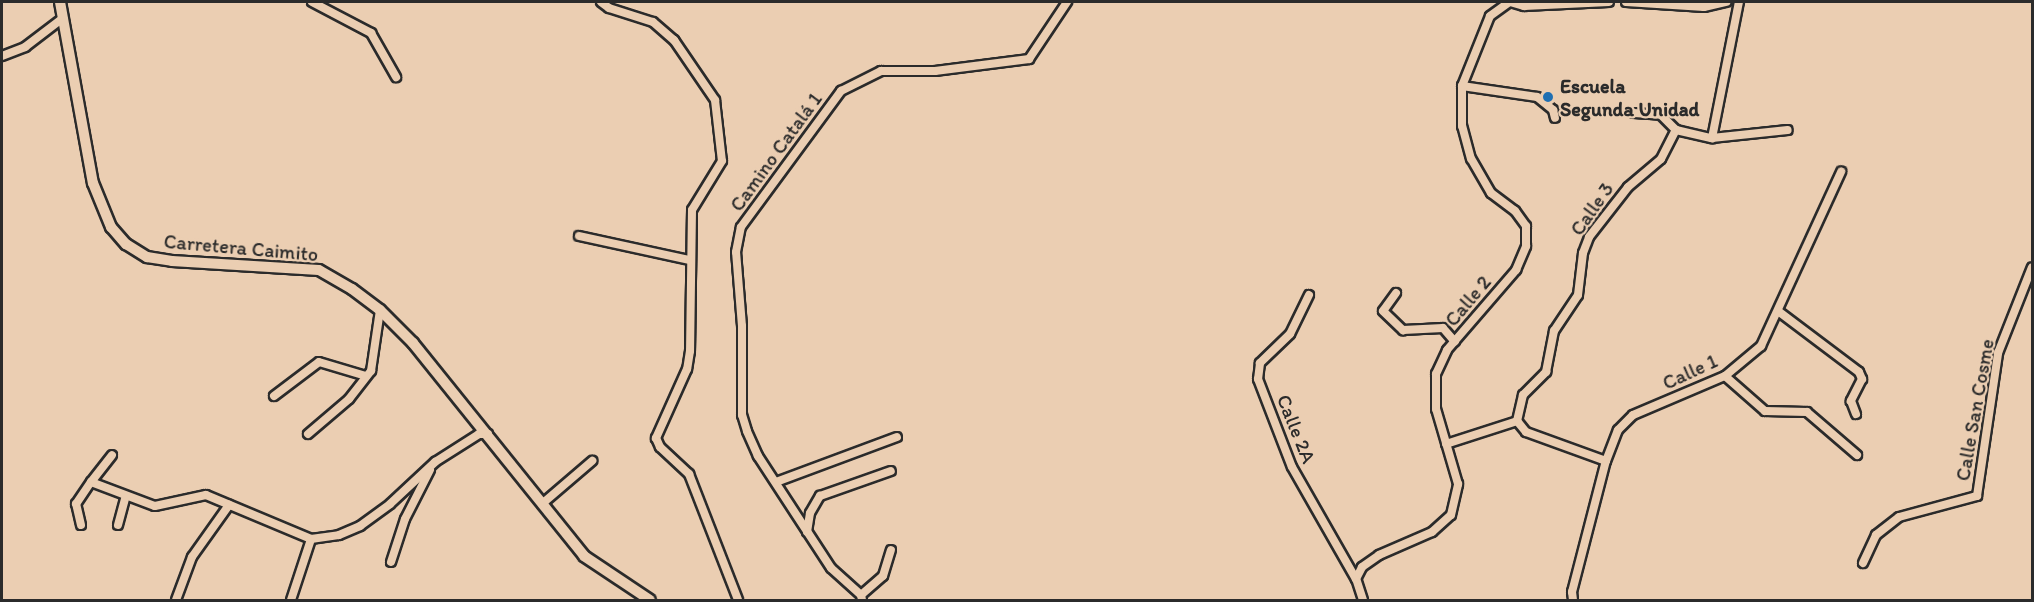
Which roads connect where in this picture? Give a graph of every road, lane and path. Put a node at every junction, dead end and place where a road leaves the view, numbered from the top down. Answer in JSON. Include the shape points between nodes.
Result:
{"nodes":[{"id":1,"x":60,"y":2,"type":"edge"},
{"id":2,"x":312,"y":2,"type":"edge"},
{"id":3,"x":601,"y":2,"type":"edge"},
{"id":4,"x":1067,"y":2,"type":"edge"},
{"id":5,"x":1510,"y":2,"type":"edge"},
{"id":6,"x":1609,"y":2,"type":"edge"},
{"id":7,"x":1626,"y":2,"type":"edge"},
{"id":8,"x":1726,"y":2,"type":"edge"},
{"id":9,"x":1739,"y":2,"type":"edge"},
{"id":10,"x":63,"y":18,"type":"junction"},
{"id":11,"x":2,"y":56,"type":"edge"},
{"id":12,"x":396,"y":77,"type":"dead end"},
{"id":13,"x":1462,"y":86,"type":"junction"},
{"id":14,"x":1634,"y":113,"type":"dead end"},
{"id":15,"x":1555,"y":118,"type":"dead end"},
{"id":16,"x":1676,"y":130,"type":"junction"},
{"id":17,"x":1788,"y":130,"type":"dead end"},
{"id":18,"x":1712,"y":138,"type":"junction"},
{"id":19,"x":1841,"y":172,"type":"dead end"},
{"id":20,"x":579,"y":236,"type":"dead end"},
{"id":21,"x":690,"y":260,"type":"junction"},
{"id":22,"x":2032,"y":267,"type":"edge"},
{"id":23,"x":1396,"y":293,"type":"dead end"},
{"id":24,"x":1309,"y":295,"type":"dead end"},
{"id":25,"x":380,"y":310,"type":"junction"},
{"id":26,"x":1778,"y":311,"type":"junction"},
{"id":27,"x":1455,"y":342,"type":"junction"},
{"id":28,"x":366,"y":376,"type":"junction"},
{"id":29,"x":1725,"y":376,"type":"junction"},
{"id":30,"x":274,"y":396,"type":"dead end"},
{"id":31,"x":1856,"y":414,"type":"dead end"},
{"id":32,"x":1517,"y":421,"type":"junction"},
{"id":33,"x":308,"y":434,"type":"dead end"},
{"id":34,"x":489,"y":434,"type":"junction"},
{"id":35,"x":897,"y":437,"type":"dead end"},
{"id":36,"x":1446,"y":444,"type":"junction"},
{"id":37,"x":112,"y":455,"type":"dead end"},
{"id":38,"x":1857,"y":455,"type":"dead end"},
{"id":39,"x":592,"y":461,"type":"dead end"},
{"id":40,"x":1606,"y":461,"type":"junction"},
{"id":41,"x":435,"y":462,"type":"junction"},
{"id":42,"x":891,"y":471,"type":"dead end"},
{"id":43,"x":91,"y":482,"type":"junction"},
{"id":44,"x":776,"y":482,"type":"junction"},
{"id":45,"x":126,"y":496,"type":"junction"},
{"id":46,"x":543,"y":503,"type":"junction"},
{"id":47,"x":229,"y":505,"type":"junction"},
{"id":48,"x":81,"y":525,"type":"dead end"},
{"id":49,"x":118,"y":525,"type":"dead end"},
{"id":50,"x":807,"y":532,"type":"junction"},
{"id":51,"x":311,"y":539,"type":"junction"},
{"id":52,"x":891,"y":550,"type":"dead end"},
{"id":53,"x":391,"y":562,"type":"dead end"},
{"id":54,"x":1863,"y":563,"type":"dead end"},
{"id":55,"x":1356,"y":579,"type":"junction"},
{"id":56,"x":862,"y":598,"type":"edge"},
{"id":57,"x":176,"y":600,"type":"edge"},
{"id":58,"x":291,"y":600,"type":"edge"},
{"id":59,"x":650,"y":600,"type":"edge"},
{"id":60,"x":738,"y":600,"type":"edge"},
{"id":61,"x":1363,"y":600,"type":"edge"},
{"id":62,"x":1573,"y":600,"type":"edge"}],
"edges":[{"from":1,"to":10,"type":"street","name":"Carretera Caimito"},
{"from":2,"to":12,"type":"street","via":[[371,33]]},
{"from":3,"to":21,"type":"street","via":[[653,21],[674,40],[715,100],[722,161],[692,210]]},
{"from":4,"to":44,"type":"street","name":"Camino Catalá 1","via":[[1029,59],[935,71],[881,71],[842,91],[741,227],[736,252],[742,326],[742,415],[758,456]]},
{"from":5,"to":6,"type":"street","via":[[1524,6]]},
{"from":5,"to":13,"type":"street","name":"Calle 2","via":[[1490,15]]},
{"from":7,"to":8,"type":"street","via":[[1704,7]]},
{"from":9,"to":18,"type":"street"},
{"from":10,"to":11,"type":"street","via":[[26,47]]},
{"from":10,"to":25,"type":"street","name":"Carretera Caimito","via":[[93,183],[111,226],[126,244],[147,257],[172,261],[319,270]]},
{"from":13,"to":15,"type":"street","via":[[1537,97],[1553,110]]},
{"from":13,"to":27,"type":"street","name":"Calle 2","via":[[1462,126],[1471,159],[1491,193],[1522,219],[1526,246],[1516,270]]},
{"from":14,"to":16,"type":"street","via":[[1661,115]]},
{"from":16,"to":18,"type":"street"},
{"from":16,"to":32,"type":"street","name":"Calle 3","via":[[1661,159],[1628,187],[1589,237],[1578,295],[1554,331],[1546,372],[1523,395]]},
{"from":17,"to":18,"type":"street"},
{"from":19,"to":26,"type":"street","name":"Calle 1"},
{"from":20,"to":21,"type":"street"},
{"from":21,"to":60,"type":"street","via":[[687,369],[656,438],[660,447],[689,474]]},
{"from":22,"to":54,"type":"street","name":"Calle San Cosme","via":[[1998,353],[1977,496],[1899,517],[1876,535]]},
{"from":23,"to":27,"type":"street","via":[[1383,310],[1403,330],[1443,328]]},
{"from":24,"to":55,"type":"street","name":"Calle 2A","via":[[1290,334],[1260,363],[1258,379],[1292,467]]},
{"from":25,"to":28,"type":"street","via":[[371,371]]},
{"from":25,"to":34,"type":"street","name":"Carretera Caimito"},
{"from":26,"to":29,"type":"street","name":"Calle 1","via":[[1761,346]]},
{"from":26,"to":31,"type":"street","via":[[1859,372],[1862,380],[1851,401]]},
{"from":27,"to":36,"type":"street","name":"Calle 2","via":[[1439,363],[1436,374],[1436,410]]},
{"from":28,"to":30,"type":"street","via":[[320,362]]},
{"from":28,"to":33,"type":"street","via":[[362,387]]},
{"from":29,"to":38,"type":"street","via":[[1765,411],[1807,412]]},
{"from":29,"to":40,"type":"street","name":"Calle 1","via":[[1633,415],[1618,430]]},
{"from":32,"to":36,"type":"street"},
{"from":32,"to":40,"type":"street","via":[[1526,432]]},
{"from":34,"to":41,"type":"street","via":[[479,434]]},
{"from":34,"to":46,"type":"street","name":"Carretera Caimito"},
{"from":35,"to":44,"type":"street"},
{"from":36,"to":55,"type":"street","name":"Calle 2","via":[[1458,484],[1451,515],[1432,532],[1379,555],[1362,567]]},
{"from":37,"to":43,"type":"street"},
{"from":39,"to":46,"type":"street"},
{"from":40,"to":62,"type":"street","name":"Calle 1"},
{"from":41,"to":51,"type":"street","via":[[360,526],[339,535]]},
{"from":41,"to":53,"type":"street","via":[[405,519]]},
{"from":42,"to":50,"type":"street","via":[[820,496],[810,513]]},
{"from":43,"to":45,"type":"street"},
{"from":43,"to":48,"type":"street","via":[[76,504]]},
{"from":44,"to":50,"type":"street","name":"Camino Catalá 1"},
{"from":45,"to":47,"type":"street","via":[[155,506],[206,495]]},
{"from":45,"to":49,"type":"street"},
{"from":46,"to":59,"type":"street","name":"Carretera Caimito","via":[[584,556]]},
{"from":47,"to":51,"type":"street"},
{"from":47,"to":57,"type":"street","via":[[192,557]]},
{"from":50,"to":56,"type":"street","name":"Camino Catalá 1","via":[[831,568]]},
{"from":51,"to":58,"type":"street"},
{"from":52,"to":56,"type":"street","via":[[884,576]]},
{"from":55,"to":61,"type":"street"}]}
